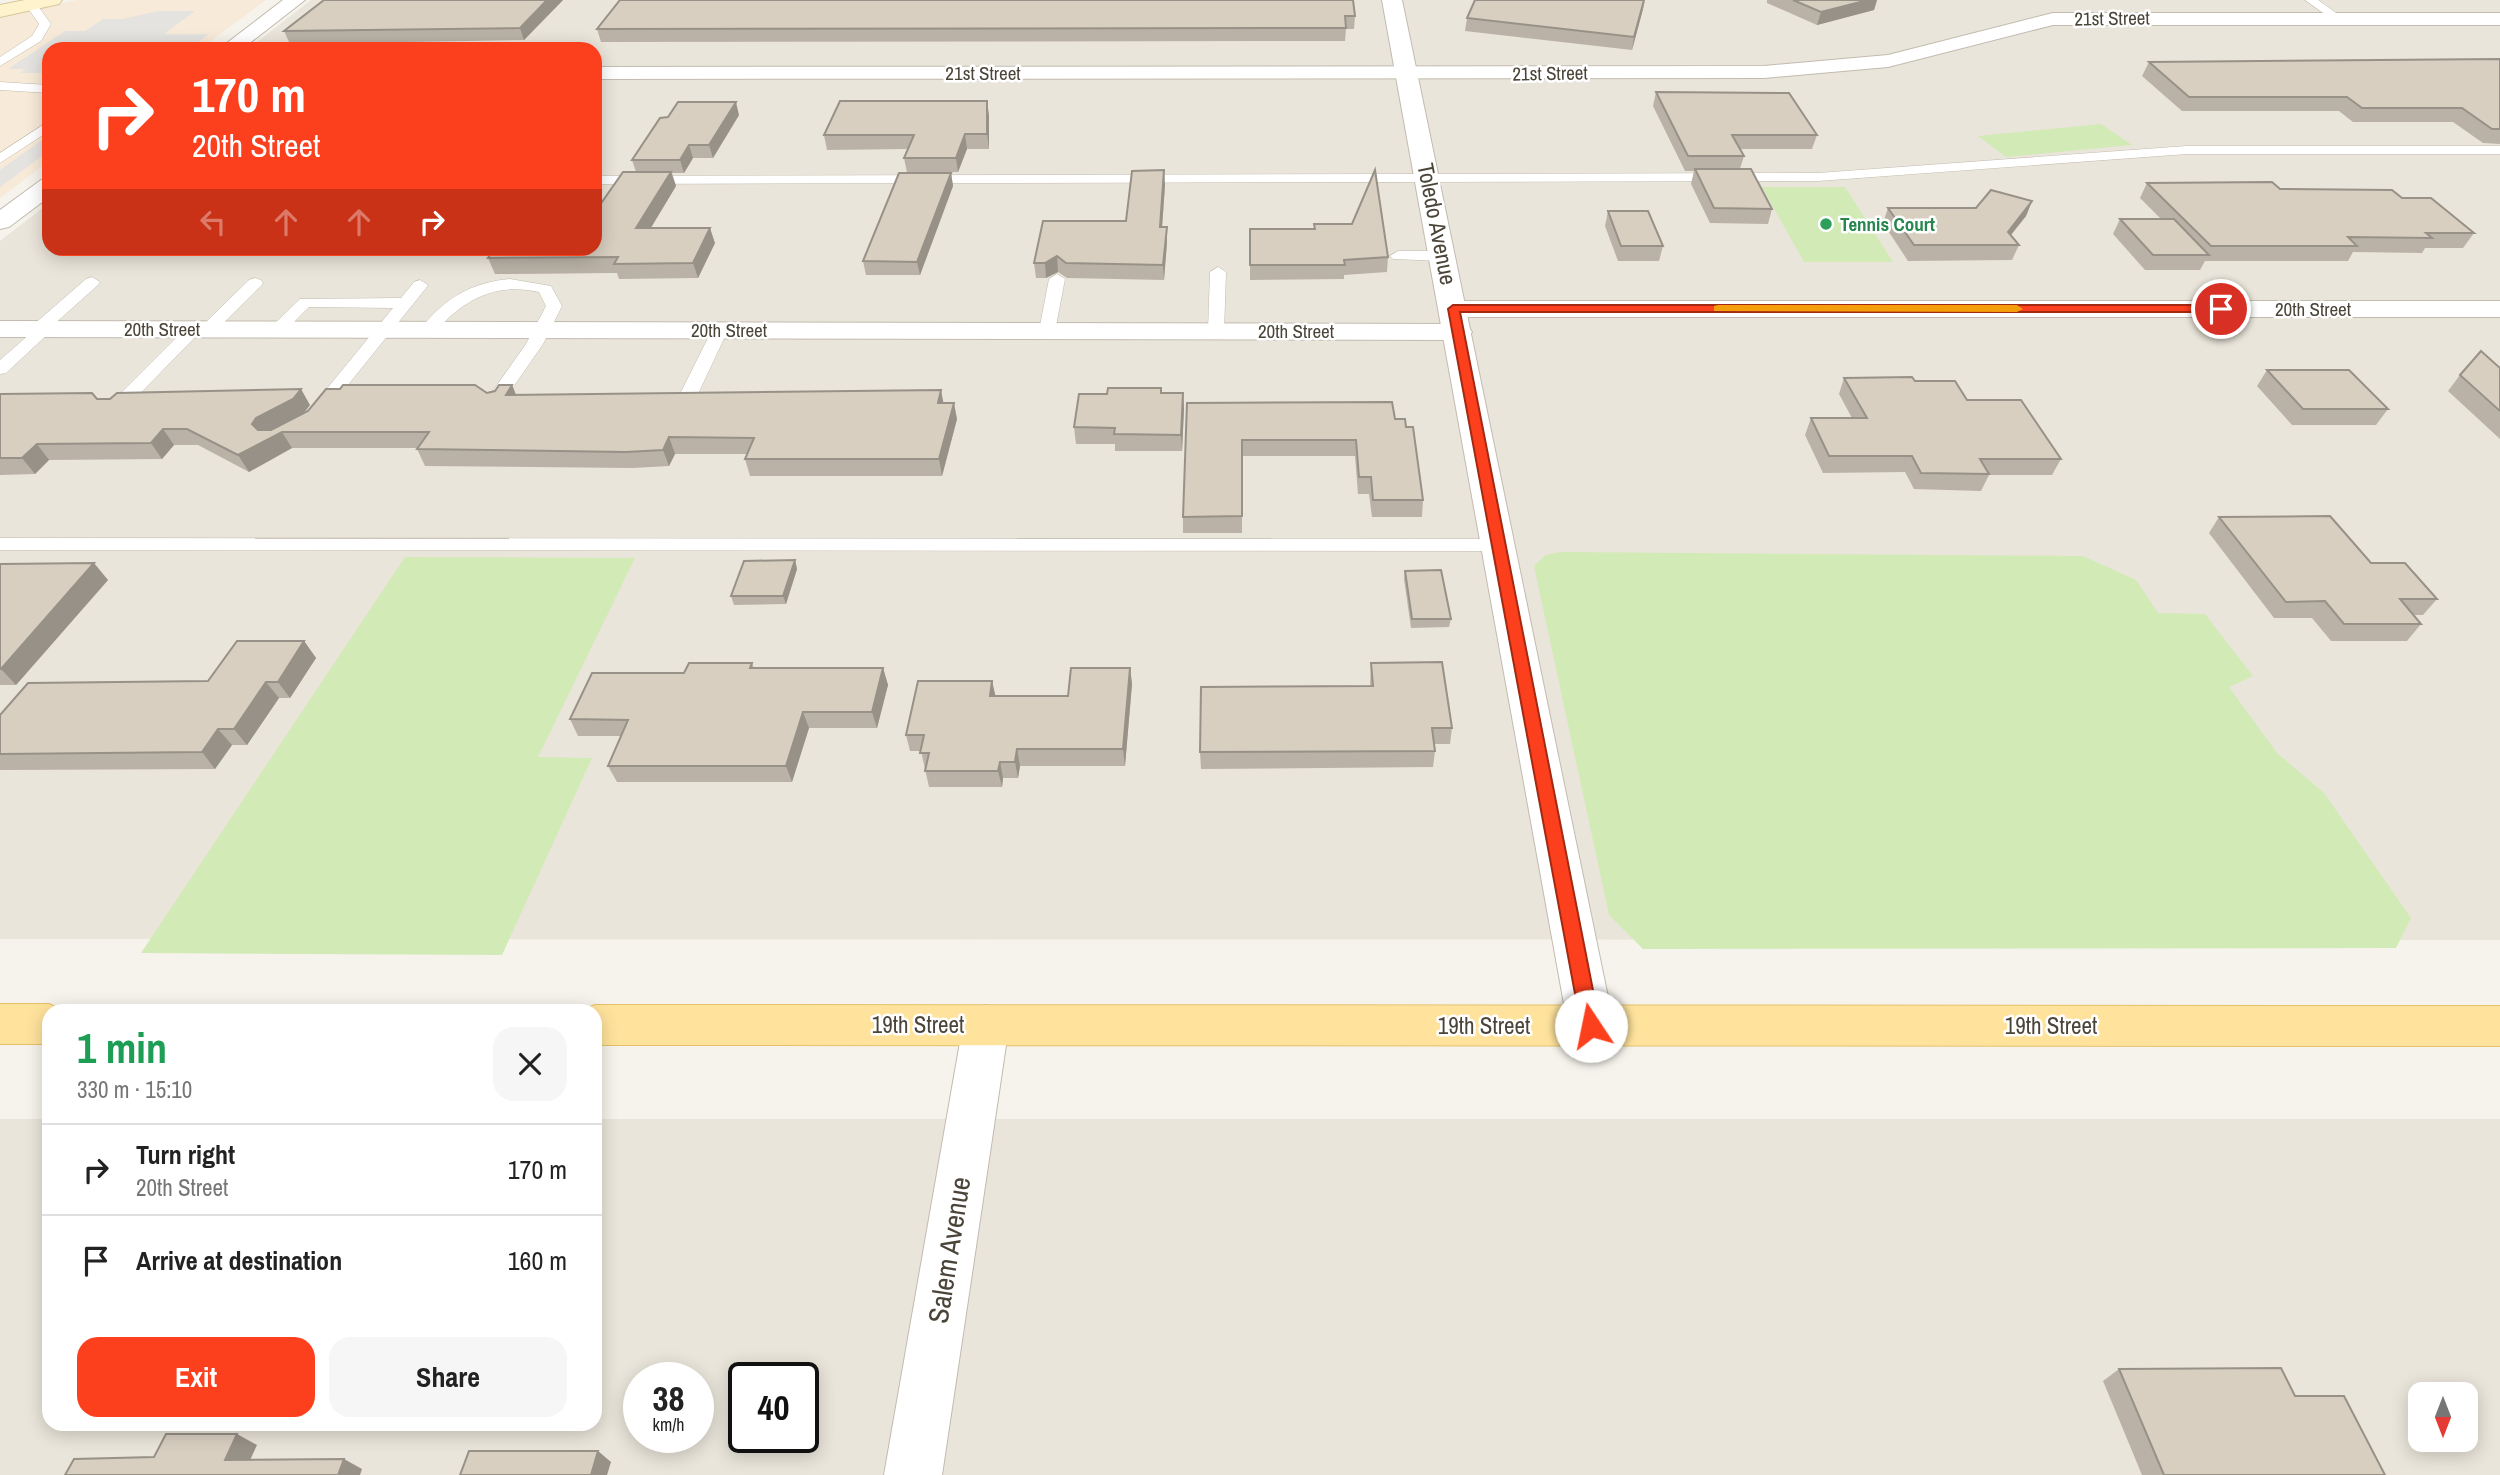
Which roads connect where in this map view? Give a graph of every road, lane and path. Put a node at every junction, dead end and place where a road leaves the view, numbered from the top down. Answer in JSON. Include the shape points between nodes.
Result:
{"nodes":[{"id":1,"x":52,"y":0,"type":"edge"},
{"id":2,"x":295,"y":0,"type":"edge"},
{"id":3,"x":1392,"y":0,"type":"edge"},
{"id":4,"x":2057,"y":0,"type":"edge"},
{"id":5,"x":2311,"y":0,"type":"edge"},
{"id":6,"x":31,"y":4,"type":"junction"},
{"id":7,"x":0,"y":11,"type":"edge"},
{"id":8,"x":2077,"y":18,"type":"junction"},
{"id":9,"x":2337,"y":18,"type":"junction"},
{"id":10,"x":2500,"y":19,"type":"edge"},
{"id":11,"x":238,"y":42,"type":"edge"},
{"id":12,"x":0,"y":62,"type":"edge"},
{"id":13,"x":602,"y":73,"type":"edge"},
{"id":14,"x":1406,"y":74,"type":"junction"},
{"id":15,"x":0,"y":86,"type":"edge"},
{"id":16,"x":42,"y":89,"type":"edge"},
{"id":17,"x":42,"y":130,"type":"edge"},
{"id":18,"x":2500,"y":150,"type":"edge"},
{"id":19,"x":0,"y":159,"type":"edge"},
{"id":20,"x":1427,"y":178,"type":"junction"},
{"id":21,"x":602,"y":180,"type":"edge"},
{"id":22,"x":42,"y":190,"type":"edge"},
{"id":23,"x":0,"y":222,"type":"edge"},
{"id":24,"x":1398,"y":256,"type":"dead end"},
{"id":25,"x":1443,"y":256,"type":"junction"},
{"id":26,"x":1218,"y":272,"type":"dead end"},
{"id":27,"x":1057,"y":279,"type":"edge"},
{"id":28,"x":92,"y":282,"type":"dead end"},
{"id":29,"x":255,"y":283,"type":"dead end"},
{"id":30,"x":419,"y":285,"type":"dead end"},
{"id":31,"x":405,"y":303,"type":"junction"},
{"id":32,"x":2500,"y":309,"type":"edge"},
{"id":33,"x":1456,"y":320,"type":"junction"},
{"id":34,"x":0,"y":329,"type":"edge"},
{"id":35,"x":41,"y":329,"type":"junction"},
{"id":36,"x":201,"y":329,"type":"junction"},
{"id":37,"x":277,"y":330,"type":"junction"},
{"id":38,"x":383,"y":330,"type":"junction"},
{"id":39,"x":428,"y":330,"type":"junction"},
{"id":40,"x":543,"y":330,"type":"junction"},
{"id":41,"x":720,"y":330,"type":"junction"},
{"id":42,"x":1047,"y":331,"type":"junction"},
{"id":43,"x":1216,"y":331,"type":"junction"},
{"id":44,"x":0,"y":369,"type":"edge"},
{"id":45,"x":689,"y":394,"type":"edge"},
{"id":46,"x":494,"y":402,"type":"edge"},
{"id":47,"x":115,"y":409,"type":"edge"},
{"id":48,"x":310,"y":421,"type":"edge"},
{"id":49,"x":0,"y":544,"type":"edge"},
{"id":50,"x":1499,"y":545,"type":"junction"},
{"id":51,"x":0,"y":1024,"type":"edge"},
{"id":52,"x":42,"y":1024,"type":"edge"},
{"id":53,"x":602,"y":1025,"type":"edge"},
{"id":54,"x":986,"y":1025,"type":"junction"},
{"id":55,"x":1591,"y":1026,"type":"junction"},
{"id":56,"x":2500,"y":1026,"type":"edge"},
{"id":57,"x":913,"y":1475,"type":"edge"}],
"edges":[{"from":1,"to":6,"type":"main road"},
{"from":2,"to":11,"type":"street"},
{"from":3,"to":14,"type":"street","name":"Toledo Avenue"},
{"from":4,"to":8,"type":"street"},
{"from":5,"to":9,"type":"lane"},
{"from":6,"to":7,"type":"main road"},
{"from":6,"to":12,"type":"lane","via":[[45,24],[37,38]]},
{"from":8,"to":9,"type":"street","name":"21st Street"},
{"from":8,"to":14,"type":"street","name":"21st Street","via":[[2012,28],[1888,61],[1814,68]]},
{"from":9,"to":10,"type":"street","name":"21st Street"},
{"from":13,"to":14,"type":"street","name":"21st Street"},
{"from":14,"to":20,"type":"street","name":"Toledo Avenue"},
{"from":15,"to":16,"type":"lane"},
{"from":17,"to":19,"type":"lane"},
{"from":18,"to":20,"type":"lane","via":[[2187,150],[1818,177]]},
{"from":20,"to":21,"type":"lane"},
{"from":20,"to":25,"type":"street","name":"Toledo Avenue"},
{"from":22,"to":23,"type":"street"},
{"from":24,"to":25,"type":"lane"},
{"from":25,"to":33,"type":"street","name":"Toledo Avenue"},
{"from":26,"to":43,"type":"lane"},
{"from":27,"to":42,"type":"lane"},
{"from":28,"to":35,"type":"lane"},
{"from":29,"to":36,"type":"lane"},
{"from":30,"to":31,"type":"lane"},
{"from":31,"to":37,"type":"lane","via":[[306,302]]},
{"from":31,"to":38,"type":"lane"},
{"from":32,"to":33,"type":"street","name":"20th Street"},
{"from":33,"to":43,"type":"street","name":"20th Street"},
{"from":33,"to":50,"type":"street","name":"Toledo Avenue"},
{"from":34,"to":35,"type":"street","name":"20th Street"},
{"from":35,"to":36,"type":"street","name":"20th Street"},
{"from":35,"to":44,"type":"lane"},
{"from":36,"to":37,"type":"street","name":"20th Street"},
{"from":36,"to":47,"type":"lane"},
{"from":37,"to":38,"type":"street","name":"20th Street"},
{"from":38,"to":39,"type":"street","name":"20th Street"},
{"from":38,"to":48,"type":"lane"},
{"from":39,"to":40,"type":"street","name":"20th Street"},
{"from":39,"to":40,"type":"lane","via":[[458,298],[484,287],[527,283],[545,289],[554,306]]},
{"from":40,"to":41,"type":"street","name":"20th Street"},
{"from":40,"to":46,"type":"lane"},
{"from":41,"to":42,"type":"street","name":"20th Street"},
{"from":41,"to":45,"type":"lane"},
{"from":42,"to":43,"type":"street","name":"20th Street"},
{"from":49,"to":50,"type":"lane"},
{"from":50,"to":55,"type":"street","name":"Toledo Avenue"},
{"from":51,"to":52,"type":"main road"},
{"from":53,"to":54,"type":"main road","name":"19th Street"},
{"from":54,"to":55,"type":"main road","name":"19th Street"},
{"from":54,"to":57,"type":"street","name":"Salem Avenue"},
{"from":55,"to":56,"type":"main road","name":"19th Street"}]}
